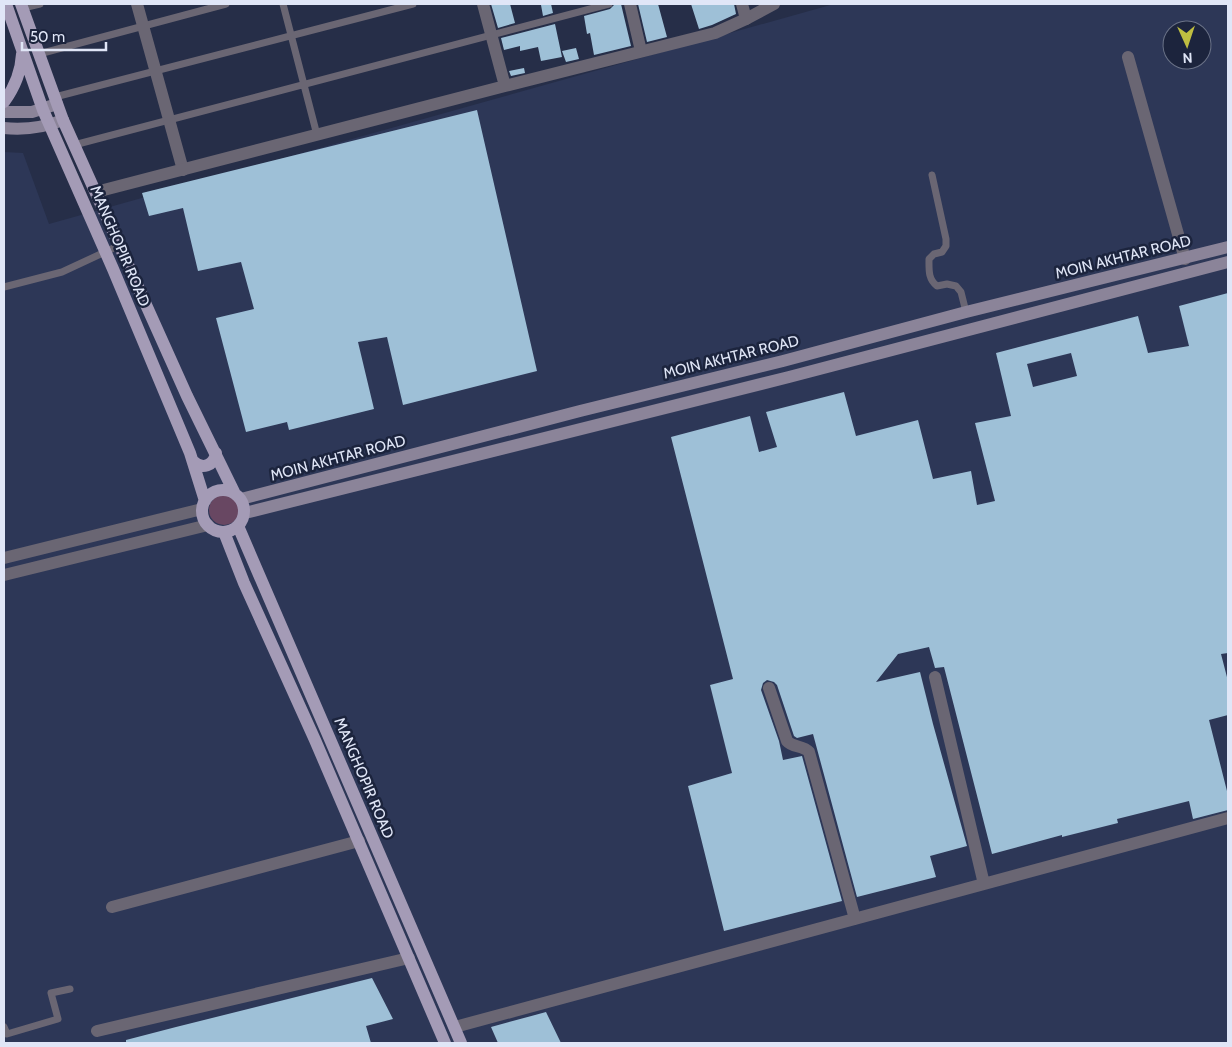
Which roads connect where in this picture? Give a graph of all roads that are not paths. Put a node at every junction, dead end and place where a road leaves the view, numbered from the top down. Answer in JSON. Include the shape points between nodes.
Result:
{"nodes":[{"id":1,"x":6,"y":4,"type":"edge"},
{"id":2,"x":40,"y":4,"type":"edge"},
{"id":3,"x":137,"y":4,"type":"edge"},
{"id":4,"x":226,"y":4,"type":"edge"},
{"id":5,"x":283,"y":4,"type":"edge"},
{"id":6,"x":413,"y":4,"type":"edge"},
{"id":7,"x":483,"y":4,"type":"edge"},
{"id":8,"x":609,"y":4,"type":"edge"},
{"id":9,"x":630,"y":4,"type":"edge"},
{"id":10,"x":742,"y":4,"type":"edge"},
{"id":11,"x":774,"y":4,"type":"edge"},
{"id":12,"x":22,"y":6,"type":"edge"},
{"id":13,"x":746,"y":19,"type":"junction"},
{"id":14,"x":143,"y":26,"type":"junction"},
{"id":15,"x":490,"y":35,"type":"junction"},
{"id":16,"x":292,"y":36,"type":"junction"},
{"id":17,"x":23,"y":52,"type":"junction"},
{"id":18,"x":641,"y":52,"type":"junction"},
{"id":19,"x":39,"y":54,"type":"junction"},
{"id":20,"x":1128,"y":57,"type":"dead end"},
{"id":21,"x":154,"y":71,"type":"junction"},
{"id":22,"x":304,"y":84,"type":"junction"},
{"id":23,"x":505,"y":86,"type":"junction"},
{"id":24,"x":56,"y":101,"type":"junction"},
{"id":25,"x":4,"y":102,"type":"edge"},
{"id":26,"x":43,"y":110,"type":"junction"},
{"id":27,"x":4,"y":112,"type":"edge"},
{"id":28,"x":63,"y":120,"type":"junction"},
{"id":29,"x":169,"y":120,"type":"junction"},
{"id":30,"x":50,"y":125,"type":"junction"},
{"id":31,"x":4,"y":128,"type":"edge"},
{"id":32,"x":318,"y":134,"type":"junction"},
{"id":33,"x":74,"y":145,"type":"junction"},
{"id":34,"x":183,"y":170,"type":"junction"},
{"id":35,"x":932,"y":175,"type":"dead end"},
{"id":36,"x":96,"y":192,"type":"junction"},
{"id":37,"x":120,"y":245,"type":"junction"},
{"id":38,"x":1228,"y":247,"type":"edge"},
{"id":39,"x":106,"y":252,"type":"junction"},
{"id":40,"x":1185,"y":258,"type":"junction"},
{"id":41,"x":1228,"y":262,"type":"edge"},
{"id":42,"x":4,"y":287,"type":"edge"},
{"id":43,"x":966,"y":312,"type":"junction"},
{"id":44,"x":580,"y":411,"type":"junction"},
{"id":45,"x":585,"y":428,"type":"junction"},
{"id":46,"x":216,"y":453,"type":"junction"},
{"id":47,"x":193,"y":461,"type":"junction"},
{"id":48,"x":237,"y":496,"type":"junction"},
{"id":49,"x":204,"y":505,"type":"junction"},
{"id":50,"x":245,"y":513,"type":"junction"},
{"id":51,"x":208,"y":525,"type":"junction"},
{"id":52,"x":238,"y":526,"type":"junction"},
{"id":53,"x":224,"y":532,"type":"junction"},
{"id":54,"x":4,"y":558,"type":"edge"},
{"id":55,"x":4,"y":575,"type":"edge"},
{"id":56,"x":935,"y":678,"type":"dead end"},
{"id":57,"x":769,"y":688,"type":"dead end"},
{"id":58,"x":1228,"y":818,"type":"edge"},
{"id":59,"x":359,"y":841,"type":"junction"},
{"id":60,"x":984,"y":884,"type":"junction"},
{"id":61,"x":112,"y":907,"type":"dead end"},
{"id":62,"x":855,"y":919,"type":"junction"},
{"id":63,"x":408,"y":958,"type":"junction"},
{"id":64,"x":70,"y":989,"type":"dead end"},
{"id":65,"x":4,"y":1027,"type":"edge"},
{"id":66,"x":455,"y":1027,"type":"junction"},
{"id":67,"x":97,"y":1030,"type":"dead end"},
{"id":68,"x":445,"y":1043,"type":"edge"},
{"id":69,"x":461,"y":1043,"type":"edge"}],
"edges":[{"from":1,"to":17,"type":"main road","name":"MANGHOPIR ROAD"},
{"from":2,"to":12,"type":"lane"},
{"from":3,"to":14,"type":"street"},
{"from":4,"to":14,"type":"lane"},
{"from":5,"to":16,"type":"lane"},
{"from":6,"to":16,"type":"lane"},
{"from":7,"to":15,"type":"street"},
{"from":8,"to":15,"type":"lane"},
{"from":9,"to":18,"type":"street"},
{"from":10,"to":13,"type":"street"},
{"from":11,"to":13,"type":"street"},
{"from":12,"to":19,"type":"main road","name":"MANGHOPIR ROAD"},
{"from":13,"to":18,"type":"street","via":[[715,33]]},
{"from":14,"to":19,"type":"lane"},
{"from":14,"to":21,"type":"street"},
{"from":15,"to":22,"type":"lane"},
{"from":15,"to":23,"type":"street"},
{"from":16,"to":21,"type":"lane"},
{"from":16,"to":22,"type":"lane"},
{"from":17,"to":25,"type":"main road","via":[[18,78]]},
{"from":17,"to":26,"type":"main road","name":"MANGHOPIR ROAD"},
{"from":18,"to":23,"type":"street"},
{"from":19,"to":24,"type":"main road","name":"MANGHOPIR ROAD"},
{"from":20,"to":40,"type":"street"},
{"from":21,"to":24,"type":"lane"},
{"from":21,"to":29,"type":"street"},
{"from":22,"to":29,"type":"lane"},
{"from":22,"to":32,"type":"lane"},
{"from":23,"to":32,"type":"street"},
{"from":24,"to":26,"type":"main road"},
{"from":24,"to":28,"type":"main road","name":"MANGHOPIR ROAD"},
{"from":26,"to":27,"type":"main road"},
{"from":26,"to":30,"type":"main road","name":"MANGHOPIR ROAD"},
{"from":28,"to":30,"type":"main road"},
{"from":28,"to":33,"type":"main road","name":"MANGHOPIR ROAD"},
{"from":29,"to":33,"type":"lane"},
{"from":29,"to":34,"type":"street"},
{"from":30,"to":31,"type":"main road","via":[[28,129]]},
{"from":30,"to":39,"type":"main road","name":"MANGHOPIR ROAD"},
{"from":32,"to":34,"type":"street"},
{"from":33,"to":36,"type":"main road","name":"MANGHOPIR ROAD"},
{"from":34,"to":36,"type":"street"},
{"from":35,"to":43,"type":"lane","via":[[946,246],[929,260],[928,274],[937,286],[956,286],[961,292]]},
{"from":36,"to":37,"type":"main road","name":"MANGHOPIR ROAD"},
{"from":37,"to":39,"type":"lane"},
{"from":37,"to":46,"type":"main road","name":"MANGHOPIR ROAD"},
{"from":38,"to":40,"type":"main road","name":"MOIN AKHTAR ROAD"},
{"from":39,"to":42,"type":"lane","via":[[62,272]]},
{"from":39,"to":47,"type":"main road","name":"MANGHOPIR ROAD"},
{"from":40,"to":43,"type":"main road","name":"MOIN AKHTAR ROAD"},
{"from":41,"to":45,"type":"main road","name":"MOIN AKHTAR ROAD"},
{"from":43,"to":44,"type":"main road","name":"MOIN AKHTAR ROAD"},
{"from":44,"to":45,"type":"main road"},
{"from":44,"to":48,"type":"main road","name":"MOIN AKHTAR ROAD"},
{"from":45,"to":50,"type":"main road","name":"MOIN AKHTAR ROAD"},
{"from":46,"to":47,"type":"main road","via":[[214,461],[207,466],[199,466]]},
{"from":46,"to":48,"type":"main road","name":"MANGHOPIR ROAD"},
{"from":47,"to":49,"type":"main road","name":"MANGHOPIR ROAD"},
{"from":48,"to":49,"type":"main road","via":[[218,490],[208,496]]},
{"from":48,"to":50,"type":"main road"},
{"from":49,"to":51,"type":"main road","via":[[203,518]]},
{"from":49,"to":54,"type":"street"},
{"from":50,"to":52,"type":"main road"},
{"from":51,"to":53,"type":"main road"},
{"from":51,"to":55,"type":"street"},
{"from":52,"to":53,"type":"main road"},
{"from":52,"to":66,"type":"main road","name":"MANGHOPIR ROAD"},
{"from":53,"to":59,"type":"main road"},
{"from":56,"to":60,"type":"street"},
{"from":57,"to":62,"type":"street","via":[[787,741],[809,752]]},
{"from":58,"to":60,"type":"street"},
{"from":59,"to":61,"type":"street"},
{"from":59,"to":63,"type":"main road"},
{"from":60,"to":62,"type":"street"},
{"from":62,"to":66,"type":"street"},
{"from":63,"to":67,"type":"street"},
{"from":63,"to":68,"type":"main road"},
{"from":64,"to":65,"type":"lane","via":[[51,993],[58,1019],[7,1034]]},
{"from":66,"to":69,"type":"main road","name":"MANGHOPIR ROAD"}]}
